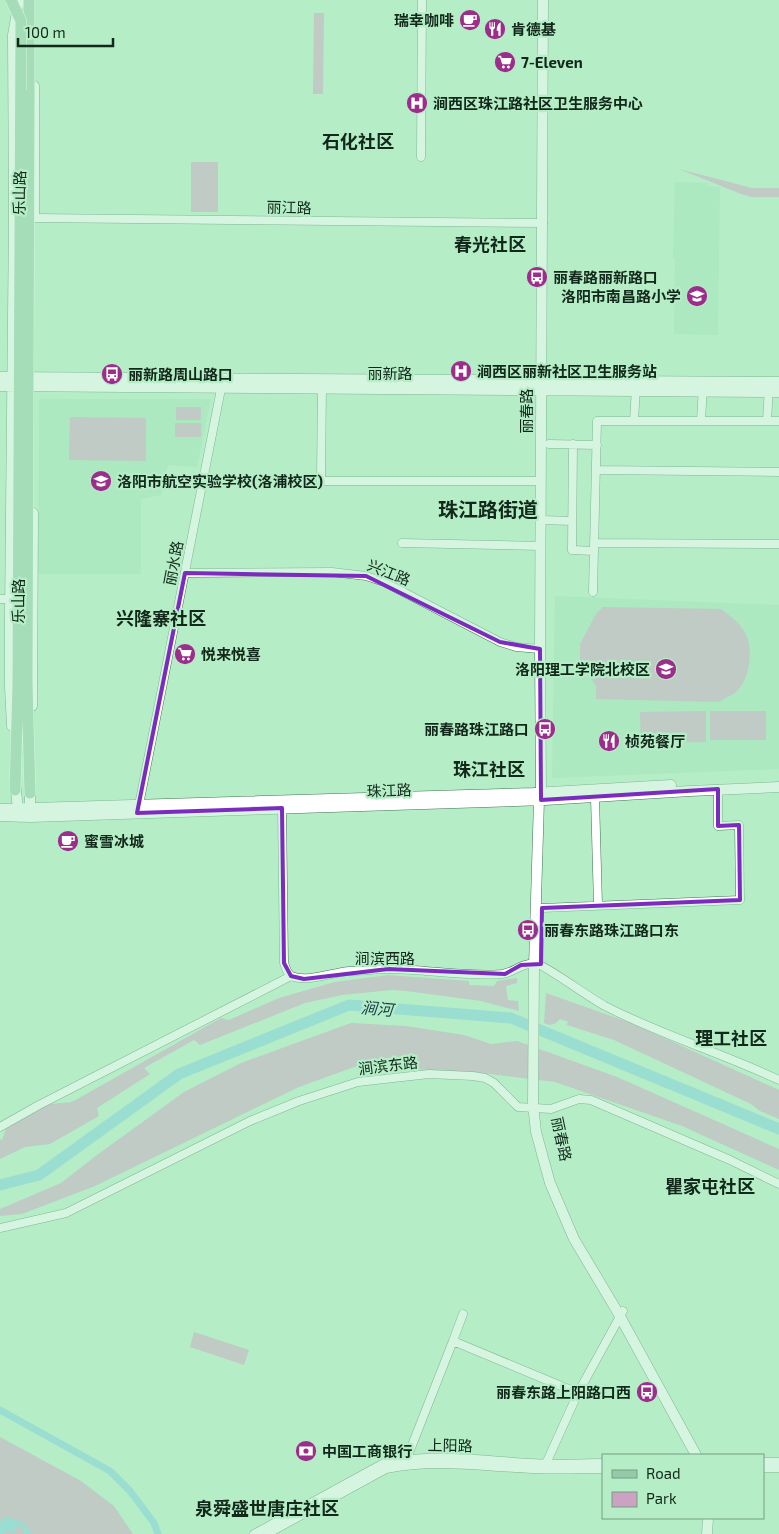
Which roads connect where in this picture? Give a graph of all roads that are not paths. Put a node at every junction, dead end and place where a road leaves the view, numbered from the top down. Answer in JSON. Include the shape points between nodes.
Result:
{"nodes":[{"id":1,"x":11,"y":0,"type":"edge"},
{"id":2,"x":20,"y":0,"type":"edge"},
{"id":3,"x":28,"y":0,"type":"edge"},
{"id":4,"x":33,"y":0,"type":"edge"},
{"id":5,"x":422,"y":0,"type":"edge"},
{"id":6,"x":543,"y":0,"type":"edge"},
{"id":7,"x":421,"y":157,"type":"dead end"},
{"id":8,"x":34,"y":218,"type":"junction"},
{"id":9,"x":543,"y":223,"type":"junction"},
{"id":10,"x":0,"y":377,"type":"edge"},
{"id":11,"x":22,"y":380,"type":"junction"},
{"id":12,"x":222,"y":382,"type":"junction"},
{"id":13,"x":322,"y":383,"type":"junction"},
{"id":14,"x":541,"y":384,"type":"junction"},
{"id":15,"x":0,"y":386,"type":"edge"},
{"id":16,"x":636,"y":386,"type":"junction"},
{"id":17,"x":703,"y":386,"type":"junction"},
{"id":18,"x":774,"y":387,"type":"edge"},
{"id":19,"x":634,"y":421,"type":"junction"},
{"id":20,"x":702,"y":421,"type":"junction"},
{"id":21,"x":767,"y":421,"type":"junction"},
{"id":22,"x":779,"y":421,"type":"edge"},
{"id":23,"x":549,"y":444,"type":"dead end"},
{"id":24,"x":573,"y":444,"type":"junction"},
{"id":25,"x":596,"y":445,"type":"junction"},
{"id":26,"x":596,"y":470,"type":"junction"},
{"id":27,"x":779,"y":472,"type":"edge"},
{"id":28,"x":541,"y":481,"type":"junction"},
{"id":29,"x":541,"y":520,"type":"junction"},
{"id":30,"x":572,"y":521,"type":"junction"},
{"id":31,"x":402,"y":543,"type":"dead end"},
{"id":32,"x":779,"y":544,"type":"edge"},
{"id":33,"x":540,"y":546,"type":"junction"},
{"id":34,"x":594,"y":547,"type":"junction"},
{"id":35,"x":185,"y":573,"type":"junction"},
{"id":36,"x":593,"y":592,"type":"dead end"},
{"id":37,"x":5,"y":599,"type":"edge"},
{"id":38,"x":540,"y":649,"type":"junction"},
{"id":39,"x":23,"y":685,"type":"junction"},
{"id":40,"x":779,"y":781,"type":"edge"},
{"id":41,"x":779,"y":787,"type":"edge"},
{"id":42,"x":718,"y":789,"type":"junction"},
{"id":43,"x":15,"y":790,"type":"junction"},
{"id":44,"x":30,"y":793,"type":"junction"},
{"id":45,"x":542,"y":797,"type":"junction"},
{"id":46,"x":596,"y":798,"type":"junction"},
{"id":47,"x":282,"y":808,"type":"junction"},
{"id":48,"x":0,"y":809,"type":"edge"},
{"id":49,"x":138,"y":809,"type":"junction"},
{"id":50,"x":25,"y":812,"type":"junction"},
{"id":51,"x":0,"y":816,"type":"edge"},
{"id":52,"x":598,"y":906,"type":"junction"},
{"id":53,"x":542,"y":908,"type":"junction"},
{"id":54,"x":537,"y":965,"type":"junction"},
{"id":55,"x":291,"y":976,"type":"junction"},
{"id":56,"x":779,"y":1080,"type":"edge"},
{"id":57,"x":537,"y":1106,"type":"junction"},
{"id":58,"x":0,"y":1127,"type":"edge"},
{"id":59,"x":779,"y":1184,"type":"edge"},
{"id":60,"x":0,"y":1228,"type":"edge"},
{"id":61,"x":463,"y":1314,"type":"dead end"},
{"id":62,"x":622,"y":1314,"type":"junction"},
{"id":63,"x":453,"y":1341,"type":"junction"},
{"id":64,"x":578,"y":1393,"type":"junction"},
{"id":65,"x":695,"y":1454,"type":"edge"},
{"id":66,"x":702,"y":1454,"type":"edge"},
{"id":67,"x":405,"y":1462,"type":"junction"},
{"id":68,"x":602,"y":1462,"type":"edge"},
{"id":69,"x":764,"y":1462,"type":"edge"},
{"id":70,"x":779,"y":1462,"type":"edge"},
{"id":71,"x":545,"y":1466,"type":"junction"},
{"id":72,"x":602,"y":1468,"type":"edge"},
{"id":73,"x":764,"y":1468,"type":"edge"},
{"id":74,"x":779,"y":1468,"type":"edge"},
{"id":75,"x":701,"y":1519,"type":"edge"},
{"id":76,"x":708,"y":1519,"type":"edge"},
{"id":77,"x":254,"y":1534,"type":"edge"},
{"id":78,"x":267,"y":1534,"type":"edge"},
{"id":79,"x":701,"y":1534,"type":"edge"},
{"id":80,"x":707,"y":1534,"type":"edge"}],
"edges":[{"from":1,"to":39,"type":"main road","bridge":true,"via":[[21,21]]},
{"from":2,"to":11,"type":"main road","name":"乐山路"},
{"from":3,"to":11,"type":"main road","name":"乐山路"},
{"from":3,"to":39,"type":"main road","bridge":true},
{"from":4,"to":8,"type":"main road","name":"乐山路"},
{"from":5,"to":7,"type":"street"},
{"from":6,"to":9,"type":"main road","name":"丽春路"},
{"from":8,"to":9,"type":"street","name":"丽江路"},
{"from":8,"to":11,"type":"main road","name":"乐山路"},
{"from":9,"to":14,"type":"main road","name":"丽春路"},
{"from":10,"to":11,"type":"main road","name":"丽新路"},
{"from":11,"to":12,"type":"main road","name":"丽新路"},
{"from":11,"to":15,"type":"main road","name":"丽新路"},
{"from":11,"to":37,"type":"main road","name":"乐山路"},
{"from":11,"to":44,"type":"main road","name":"乐山路","via":[[34,674]]},
{"from":12,"to":13,"type":"main road","name":"丽新路"},
{"from":12,"to":35,"type":"street","name":"丽水路"},
{"from":13,"to":14,"type":"main road","name":"丽新路"},
{"from":13,"to":28,"type":"street","via":[[321,481]]},
{"from":14,"to":16,"type":"main road","name":"丽新路"},
{"from":14,"to":28,"type":"main road","name":"丽春路"},
{"from":16,"to":17,"type":"main road","name":"丽新路"},
{"from":16,"to":19,"type":"street"},
{"from":17,"to":18,"type":"main road","name":"丽新路"},
{"from":17,"to":20,"type":"street"},
{"from":18,"to":21,"type":"street"},
{"from":19,"to":20,"type":"street"},
{"from":19,"to":25,"type":"street","via":[[597,421]]},
{"from":20,"to":21,"type":"street"},
{"from":21,"to":22,"type":"street"},
{"from":23,"to":24,"type":"street"},
{"from":24,"to":25,"type":"street"},
{"from":24,"to":30,"type":"street"},
{"from":25,"to":26,"type":"street"},
{"from":26,"to":27,"type":"street"},
{"from":26,"to":34,"type":"street"},
{"from":28,"to":29,"type":"main road","name":"丽春路"},
{"from":29,"to":30,"type":"street"},
{"from":29,"to":33,"type":"main road","name":"丽春路"},
{"from":30,"to":34,"type":"street","via":[[572,550]]},
{"from":31,"to":33,"type":"street"},
{"from":32,"to":34,"type":"street"},
{"from":33,"to":38,"type":"main road","name":"丽春路"},
{"from":34,"to":36,"type":"street"},
{"from":35,"to":38,"type":"street","name":"兴江路","via":[[332,572],[366,576],[384,582],[500,642]]},
{"from":35,"to":49,"type":"street","name":"丽水路"},
{"from":37,"to":43,"type":"main road","name":"乐山路"},
{"from":38,"to":45,"type":"main road","name":"丽春路"},
{"from":39,"to":43,"type":"main road"},
{"from":39,"to":44,"type":"main road"},
{"from":40,"to":45,"type":"main road","name":"珠江路"},
{"from":41,"to":42,"type":"main road","name":"珠江路"},
{"from":42,"to":46,"type":"main road","name":"珠江路"},
{"from":42,"to":52,"type":"street","via":[[718,826],[739,826],[740,900]]},
{"from":43,"to":50,"type":"main road","name":"乐山路"},
{"from":44,"to":50,"type":"main road","name":"乐山路"},
{"from":45,"to":46,"type":"main road","name":"珠江路"},
{"from":45,"to":47,"type":"main road","name":"珠江路"},
{"from":45,"to":49,"type":"main road","name":"珠江路"},
{"from":45,"to":53,"type":"main road","name":"丽春路"},
{"from":45,"to":54,"type":"main road","name":"丽春路"},
{"from":46,"to":52,"type":"street"},
{"from":47,"to":49,"type":"main road","name":"珠江路"},
{"from":47,"to":55,"type":"street","via":[[284,963]]},
{"from":48,"to":50,"type":"main road","name":"珠江路"},
{"from":49,"to":50,"type":"main road","name":"珠江路"},
{"from":50,"to":51,"type":"main road","name":"珠江路"},
{"from":52,"to":53,"type":"street"},
{"from":53,"to":54,"type":"main road","name":"丽春路"},
{"from":54,"to":55,"type":"street","name":"涧滨西路","via":[[521,965],[505,974],[388,969],[337,972],[304,979]]},
{"from":54,"to":56,"type":"street","via":[[634,1021]]},
{"from":54,"to":57,"type":"main road","name":"丽春路"},
{"from":55,"to":58,"type":"street","name":"涧滨西路"},
{"from":57,"to":59,"type":"street","via":[[551,1109],[579,1098],[591,1100]]},
{"from":57,"to":60,"type":"street","name":"涧滨东路","via":[[518,1107],[494,1083],[473,1076],[429,1074],[358,1082],[299,1101],[250,1122],[66,1213]]},
{"from":57,"to":62,"type":"main road","name":"丽春路","via":[[557,1182],[581,1238]]},
{"from":61,"to":63,"type":"street"},
{"from":62,"to":64,"type":"street"},
{"from":62,"to":65,"type":"main road","name":"丽春路"},
{"from":62,"to":66,"type":"main road","name":"丽春路"},
{"from":63,"to":64,"type":"street"},
{"from":63,"to":67,"type":"street"},
{"from":64,"to":71,"type":"street"},
{"from":67,"to":71,"type":"street","name":"上阳路"},
{"from":67,"to":77,"type":"street","name":"上阳路","via":[[384,1463]]},
{"from":67,"to":78,"type":"street","name":"上阳路","via":[[386,1469]]},
{"from":68,"to":71,"type":"street","name":"上阳路"},
{"from":69,"to":70,"type":"street"},
{"from":71,"to":72,"type":"street","name":"上阳路"},
{"from":73,"to":74,"type":"street"},
{"from":75,"to":79,"type":"main road"},
{"from":76,"to":80,"type":"main road"}]}
